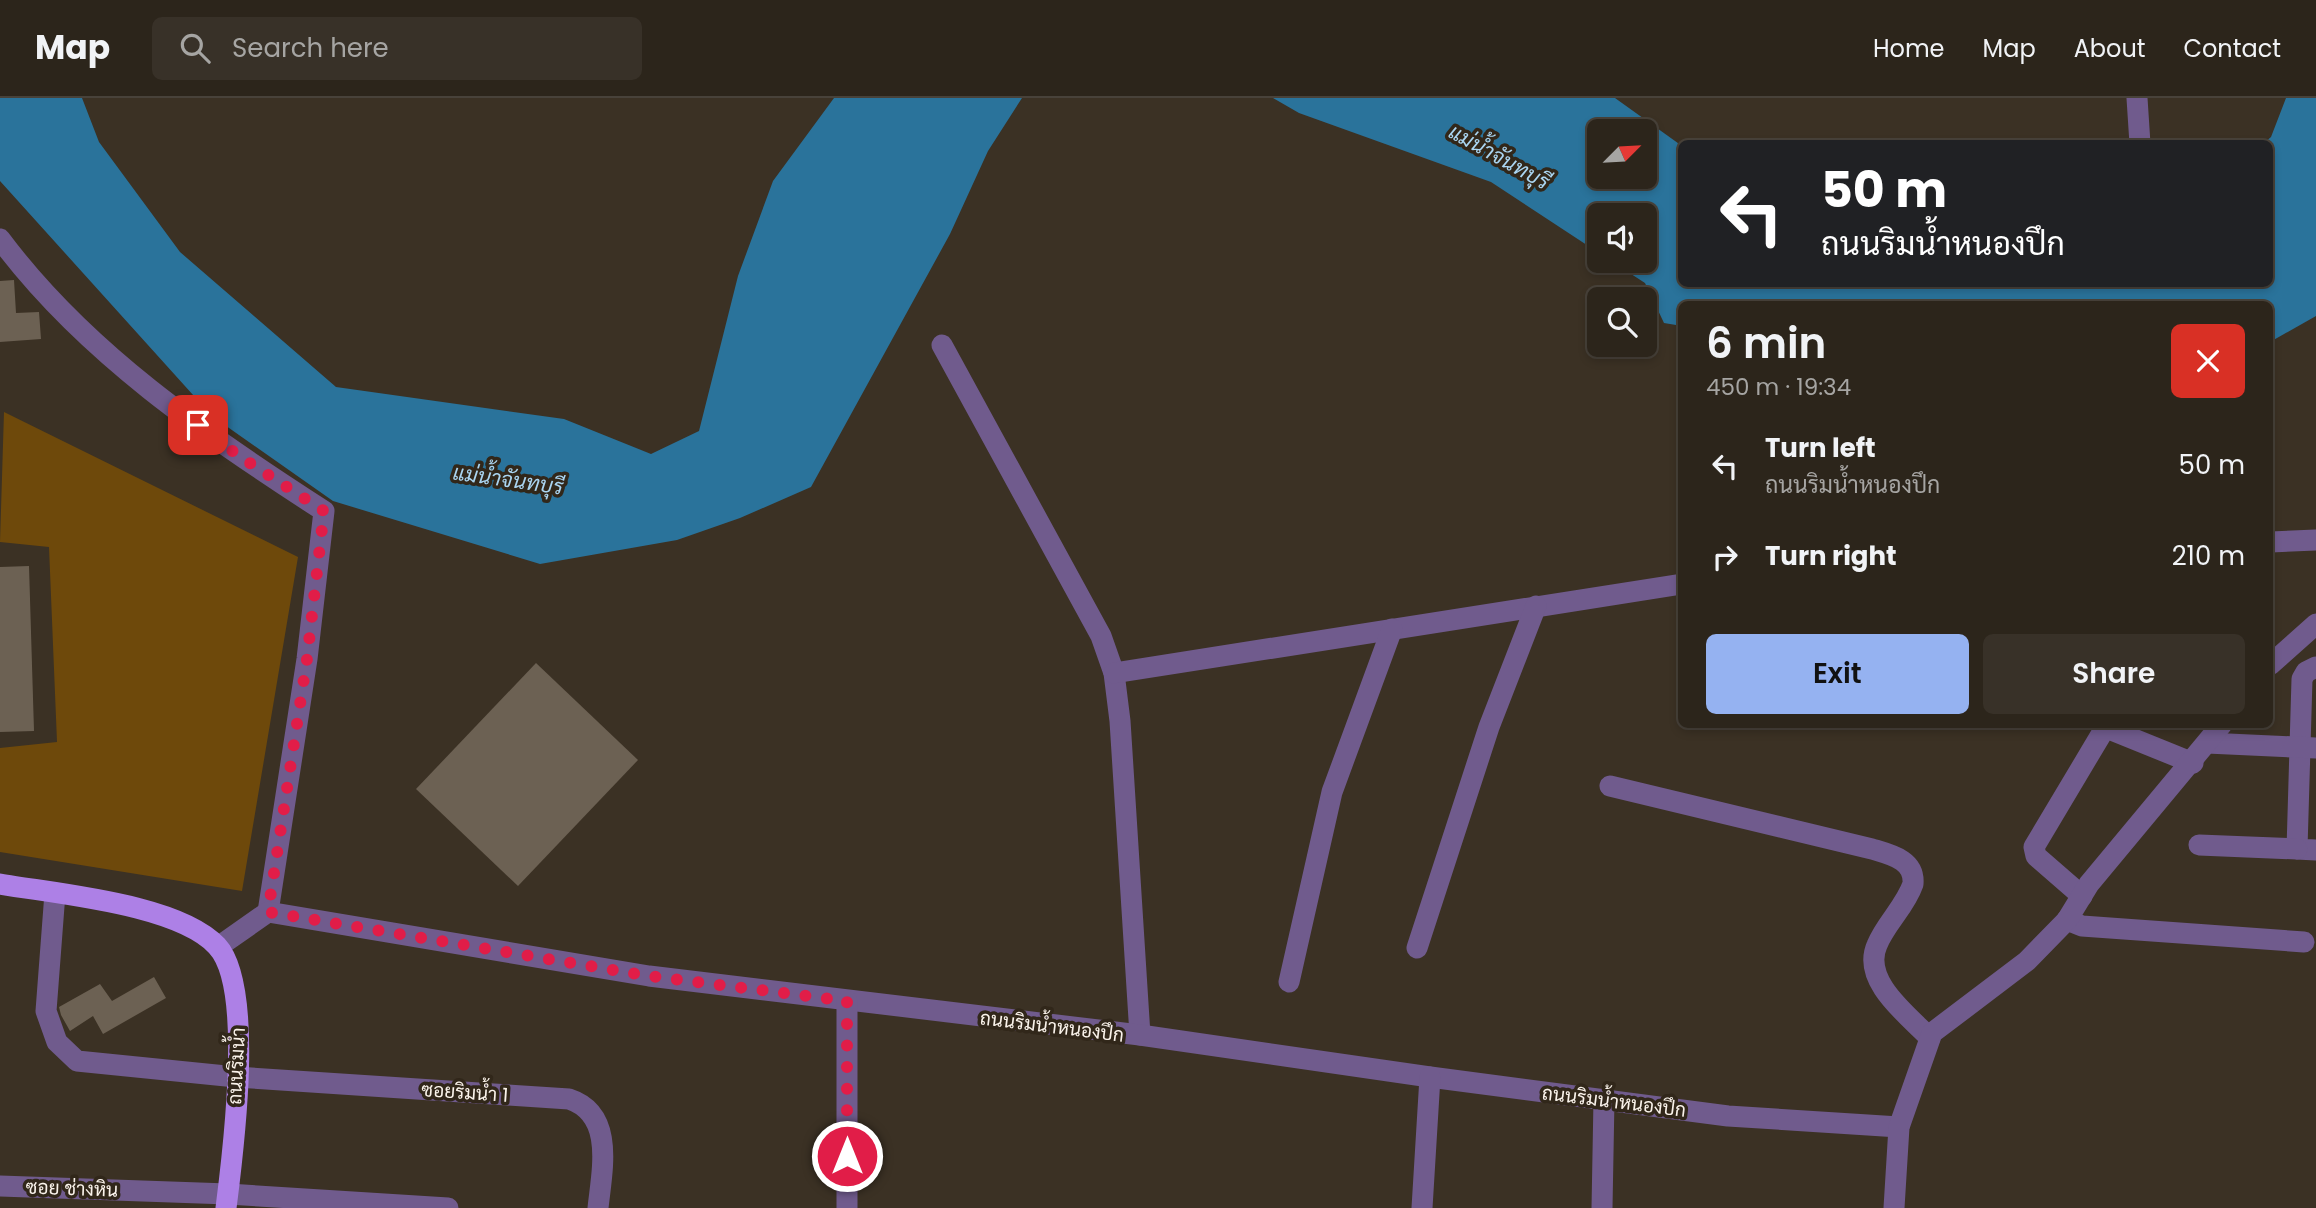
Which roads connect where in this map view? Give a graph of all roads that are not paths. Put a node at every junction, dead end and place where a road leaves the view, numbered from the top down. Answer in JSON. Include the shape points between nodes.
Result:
{"nodes":[{"id":1,"x":2137,"y":98,"type":"edge"},
{"id":2,"x":2140,"y":140,"type":"edge"},
{"id":3,"x":0,"y":239,"type":"edge"},
{"id":4,"x":942,"y":345,"type":"dead end"},
{"id":5,"x":2316,"y":540,"type":"edge"},
{"id":6,"x":2273,"y":542,"type":"edge"},
{"id":7,"x":1678,"y":584,"type":"edge"},
{"id":8,"x":1536,"y":606,"type":"junction"},
{"id":9,"x":2316,"y":624,"type":"edge"},
{"id":10,"x":1392,"y":629,"type":"junction"},
{"id":11,"x":2273,"y":663,"type":"edge"},
{"id":12,"x":2316,"y":667,"type":"edge"},
{"id":13,"x":1114,"y":673,"type":"junction"},
{"id":14,"x":2219,"y":728,"type":"edge"},
{"id":15,"x":2207,"y":743,"type":"junction"},
{"id":16,"x":2308,"y":748,"type":"edge"},
{"id":17,"x":2193,"y":763,"type":"junction"},
{"id":18,"x":1610,"y":786,"type":"dead end"},
{"id":19,"x":2199,"y":845,"type":"dead end"},
{"id":20,"x":2306,"y":849,"type":"edge"},
{"id":21,"x":0,"y":884,"type":"edge"},
{"id":22,"x":55,"y":893,"type":"junction"},
{"id":23,"x":2082,"y":896,"type":"junction"},
{"id":24,"x":268,"y":912,"type":"junction"},
{"id":25,"x":2067,"y":920,"type":"junction"},
{"id":26,"x":2304,"y":942,"type":"dead end"},
{"id":27,"x":218,"y":947,"type":"junction"},
{"id":28,"x":1417,"y":948,"type":"dead end"},
{"id":29,"x":1289,"y":982,"type":"dead end"},
{"id":30,"x":847,"y":1001,"type":"junction"},
{"id":31,"x":1140,"y":1035,"type":"junction"},
{"id":32,"x":1930,"y":1038,"type":"junction"},
{"id":33,"x":236,"y":1077,"type":"junction"},
{"id":34,"x":1430,"y":1077,"type":"junction"},
{"id":35,"x":1604,"y":1099,"type":"junction"},
{"id":36,"x":1899,"y":1127,"type":"junction"},
{"id":37,"x":0,"y":1186,"type":"edge"},
{"id":38,"x":227,"y":1201,"type":"edge"},
{"id":39,"x":448,"y":1208,"type":"edge"},
{"id":40,"x":598,"y":1208,"type":"edge"},
{"id":41,"x":848,"y":1208,"type":"edge"},
{"id":42,"x":1422,"y":1208,"type":"edge"},
{"id":43,"x":1602,"y":1208,"type":"edge"},
{"id":44,"x":1894,"y":1208,"type":"edge"}],
"edges":[{"from":1,"to":2,"type":"street"},
{"from":3,"to":24,"type":"street","via":[[21,268],[115,363],[239,456],[324,511],[307,659]]},
{"from":4,"to":13,"type":"street","via":[[1090,614]]},
{"from":5,"to":6,"type":"street"},
{"from":7,"to":8,"type":"street"},
{"from":8,"to":10,"type":"street"},
{"from":8,"to":28,"type":"street","via":[[1489,727]]},
{"from":9,"to":11,"type":"street"},
{"from":10,"to":13,"type":"street"},
{"from":10,"to":29,"type":"street","via":[[1332,792]]},
{"from":12,"to":16,"type":"street","via":[[2302,679]]},
{"from":13,"to":31,"type":"street"},
{"from":14,"to":15,"type":"street"},
{"from":15,"to":16,"type":"street"},
{"from":15,"to":17,"type":"street"},
{"from":16,"to":20,"type":"street"},
{"from":17,"to":23,"type":"street"},
{"from":17,"to":23,"type":"street","via":[[2109,729],[2102,733],[2034,848],[2036,856]]},
{"from":18,"to":32,"type":"street","via":[[1905,861],[1914,876],[1913,884],[1876,946],[1875,970],[1888,994]]},
{"from":19,"to":20,"type":"street"},
{"from":21,"to":22,"type":"main road"},
{"from":22,"to":27,"type":"main road","via":[[140,907],[183,924]]},
{"from":22,"to":33,"type":"street","name":"ซอยริมน้ำ 1","via":[[46,1011],[57,1042],[77,1061]]},
{"from":23,"to":25,"type":"street"},
{"from":24,"to":27,"type":"street"},
{"from":24,"to":30,"type":"street","name":"ถนนริมน้ำหนองปึก","via":[[649,976]]},
{"from":25,"to":26,"type":"street","via":[[2082,926]]},
{"from":25,"to":32,"type":"street","via":[[2027,961]]},
{"from":27,"to":33,"type":"main road","name":"ถนนริมน้ำ","via":[[233,978],[240,1028]]},
{"from":30,"to":31,"type":"street","name":"ถนนริมน้ำหนองปึก"},
{"from":30,"to":41,"type":"street"},
{"from":31,"to":34,"type":"street","name":"ถนนริมน้ำหนองปึก"},
{"from":32,"to":36,"type":"street"},
{"from":33,"to":38,"type":"main road","name":"ถนนริมน้ำ"},
{"from":33,"to":40,"type":"street","name":"ซอยริมน้ำ 1","via":[[581,1103],[593,1112],[602,1143]]},
{"from":34,"to":35,"type":"street","name":"ถนนริมน้ำหนองปึก"},
{"from":34,"to":42,"type":"street"},
{"from":35,"to":36,"type":"street","name":"ถนนริมน้ำหนองปึก","via":[[1728,1116]]},
{"from":35,"to":43,"type":"street"},
{"from":36,"to":44,"type":"street"},
{"from":37,"to":38,"type":"street","name":"ซอย ช่างหิน"},
{"from":38,"to":39,"type":"street","name":"ซอย ช่างหิน"}]}
